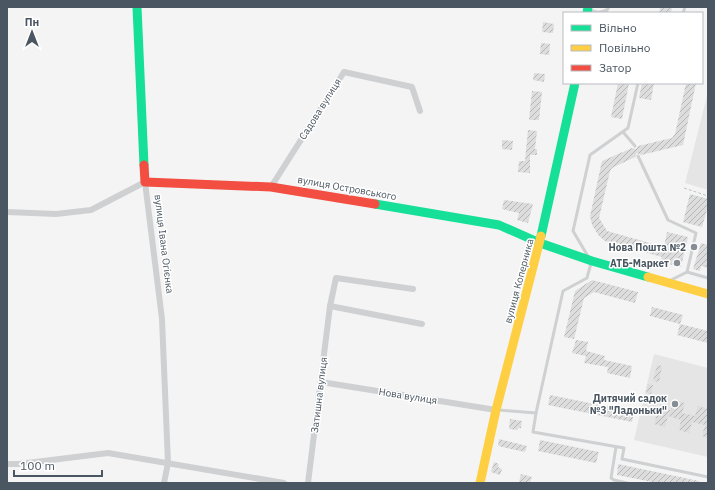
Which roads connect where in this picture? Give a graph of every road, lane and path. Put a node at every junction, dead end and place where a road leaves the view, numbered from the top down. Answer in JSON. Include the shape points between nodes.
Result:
{"nodes":[{"id":1,"x":137,"y":7,"type":"edge"},
{"id":2,"x":588,"y":9,"type":"edge"},
{"id":3,"x":607,"y":10,"type":"edge"},
{"id":4,"x":575,"y":84,"type":"edge"},
{"id":5,"x":638,"y":84,"type":"edge"},
{"id":6,"x":420,"y":111,"type":"dead end"},
{"id":7,"x":623,"y":132,"type":"junction"},
{"id":8,"x":635,"y":146,"type":"dead end"},
{"id":9,"x":638,"y":156,"type":"dead end"},
{"id":10,"x":145,"y":182,"type":"junction"},
{"id":11,"x":271,"y":187,"type":"junction"},
{"id":12,"x":684,"y":188,"type":"dead end"},
{"id":13,"x":708,"y":196,"type":"edge"},
{"id":14,"x":7,"y":212,"type":"edge"},
{"id":15,"x":540,"y":243,"type":"junction"},
{"id":16,"x":592,"y":261,"type":"junction"},
{"id":17,"x":687,"y":272,"type":"junction"},
{"id":18,"x":708,"y":278,"type":"edge"},
{"id":19,"x":666,"y":282,"type":"junction"},
{"id":20,"x":413,"y":289,"type":"dead end"},
{"id":21,"x":708,"y":294,"type":"edge"},
{"id":22,"x":330,"y":306,"type":"junction"},
{"id":23,"x":422,"y":324,"type":"dead end"},
{"id":24,"x":321,"y":382,"type":"junction"},
{"id":25,"x":496,"y":410,"type":"junction"},
{"id":26,"x":536,"y":413,"type":"junction"},
{"id":27,"x":616,"y":447,"type":"junction"},
{"id":28,"x":168,"y":463,"type":"junction"},
{"id":29,"x":7,"y":464,"type":"edge"},
{"id":30,"x":708,"y":477,"type":"edge"},
{"id":31,"x":164,"y":483,"type":"edge"},
{"id":32,"x":284,"y":483,"type":"edge"},
{"id":33,"x":308,"y":483,"type":"edge"},
{"id":34,"x":481,"y":483,"type":"edge"},
{"id":35,"x":627,"y":483,"type":"edge"}],
"edges":[{"from":1,"to":10,"type":"main road","name":"вулиця Івана Огієнка"},
{"from":2,"to":3,"type":"lane","via":[[594,12]]},
{"from":4,"to":15,"type":"main road","name":"вулиця Коперника"},
{"from":5,"to":7,"type":"lane","via":[[628,128]]},
{"from":6,"to":11,"type":"street","name":"Садова вулиця","via":[[412,87],[344,72]]},
{"from":7,"to":8,"type":"lane"},
{"from":7,"to":16,"type":"lane","via":[[590,155],[573,231]]},
{"from":9,"to":17,"type":"lane","via":[[668,220],[696,233]]},
{"from":10,"to":11,"type":"main road","name":"вулиця Островського"},
{"from":10,"to":14,"type":"street","via":[[91,210],[56,214]]},
{"from":10,"to":28,"type":"street","name":"вулиця Івана Огієнка","via":[[162,319]]},
{"from":11,"to":15,"type":"main road","name":"вулиця Островського","via":[[499,225]]},
{"from":12,"to":13,"type":"path"},
{"from":15,"to":16,"type":"main road","name":"вулиця Островського"},
{"from":15,"to":25,"type":"main road","name":"вулиця Коперника"},
{"from":16,"to":19,"type":"main road","name":"вулиця Островського"},
{"from":16,"to":26,"type":"lane","via":[[587,278],[563,291]]},
{"from":17,"to":18,"type":"lane"},
{"from":17,"to":19,"type":"lane"},
{"from":19,"to":21,"type":"main road","name":"вулиця Островського"},
{"from":20,"to":22,"type":"street","name":"Затишна вулиця","via":[[336,278]]},
{"from":22,"to":23,"type":"street"},
{"from":22,"to":24,"type":"street","name":"Затишна вулиця"},
{"from":24,"to":25,"type":"street","name":"Нова вулиця"},
{"from":24,"to":33,"type":"street","name":"Затишна вулиця"},
{"from":25,"to":26,"type":"lane"},
{"from":25,"to":34,"type":"main road","name":"вулиця Коперника"},
{"from":26,"to":27,"type":"lane","via":[[533,432]]},
{"from":27,"to":30,"type":"lane","via":[[624,448],[622,459]]},
{"from":27,"to":35,"type":"lane","via":[[611,478]]},
{"from":28,"to":29,"type":"street","via":[[108,453]]},
{"from":28,"to":31,"type":"street","name":"вулиця Івана Огієнка"},
{"from":28,"to":32,"type":"street"}]}
